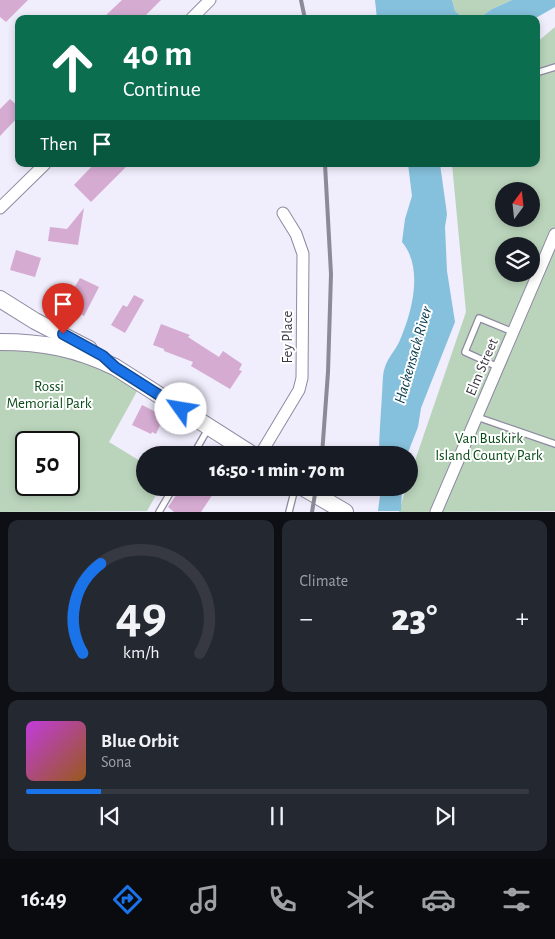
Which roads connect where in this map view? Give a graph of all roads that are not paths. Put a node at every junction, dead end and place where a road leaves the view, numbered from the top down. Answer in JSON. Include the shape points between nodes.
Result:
{"nodes":[{"id":1,"x":210,"y":0,"type":"edge"},
{"id":2,"x":195,"y":15,"type":"edge"},
{"id":3,"x":555,"y":67,"type":"edge"},
{"id":4,"x":540,"y":72,"type":"edge"},
{"id":5,"x":42,"y":167,"type":"edge"},
{"id":6,"x":0,"y":208,"type":"edge"},
{"id":7,"x":283,"y":213,"type":"dead end"},
{"id":8,"x":555,"y":234,"type":"edge"},
{"id":9,"x":0,"y":299,"type":"edge"},
{"id":10,"x":513,"y":332,"type":"junction"},
{"id":11,"x":0,"y":342,"type":"edge"},
{"id":12,"x":115,"y":367,"type":"junction"},
{"id":13,"x":498,"y":367,"type":"junction"},
{"id":14,"x":477,"y":417,"type":"junction"},
{"id":15,"x":210,"y":427,"type":"junction"},
{"id":16,"x":555,"y":444,"type":"edge"},
{"id":17,"x":198,"y":446,"type":"edge"},
{"id":18,"x":239,"y":446,"type":"edge"},
{"id":19,"x":266,"y":446,"type":"edge"},
{"id":20,"x":168,"y":496,"type":"edge"},
{"id":21,"x":293,"y":496,"type":"edge"},
{"id":22,"x":318,"y":496,"type":"edge"},
{"id":23,"x":159,"y":512,"type":"edge"},
{"id":24,"x":289,"y":512,"type":"edge"},
{"id":25,"x":345,"y":512,"type":"edge"},
{"id":26,"x":436,"y":512,"type":"edge"}],
"edges":[{"from":1,"to":2,"type":"street"},
{"from":3,"to":4,"type":"lane"},
{"from":5,"to":6,"type":"street"},
{"from":7,"to":19,"type":"street","name":"Fey Place","via":[[303,254],[302,378],[300,390]]},
{"from":8,"to":10,"type":"street","name":"Elm Street"},
{"from":9,"to":12,"type":"main road","via":[[103,356]]},
{"from":10,"to":13,"type":"street","name":"Elm Street"},
{"from":10,"to":13,"type":"lane","via":[[479,318],[465,352]]},
{"from":11,"to":12,"type":"main road","via":[[45,344],[90,356]]},
{"from":12,"to":15,"type":"main road"},
{"from":13,"to":14,"type":"street","name":"Elm Street"},
{"from":14,"to":16,"type":"lane"},
{"from":14,"to":26,"type":"street","name":"Elm Street"},
{"from":15,"to":17,"type":"lane"},
{"from":15,"to":18,"type":"main road"},
{"from":20,"to":23,"type":"lane"},
{"from":21,"to":24,"type":"lane"},
{"from":22,"to":25,"type":"main road"}]}
